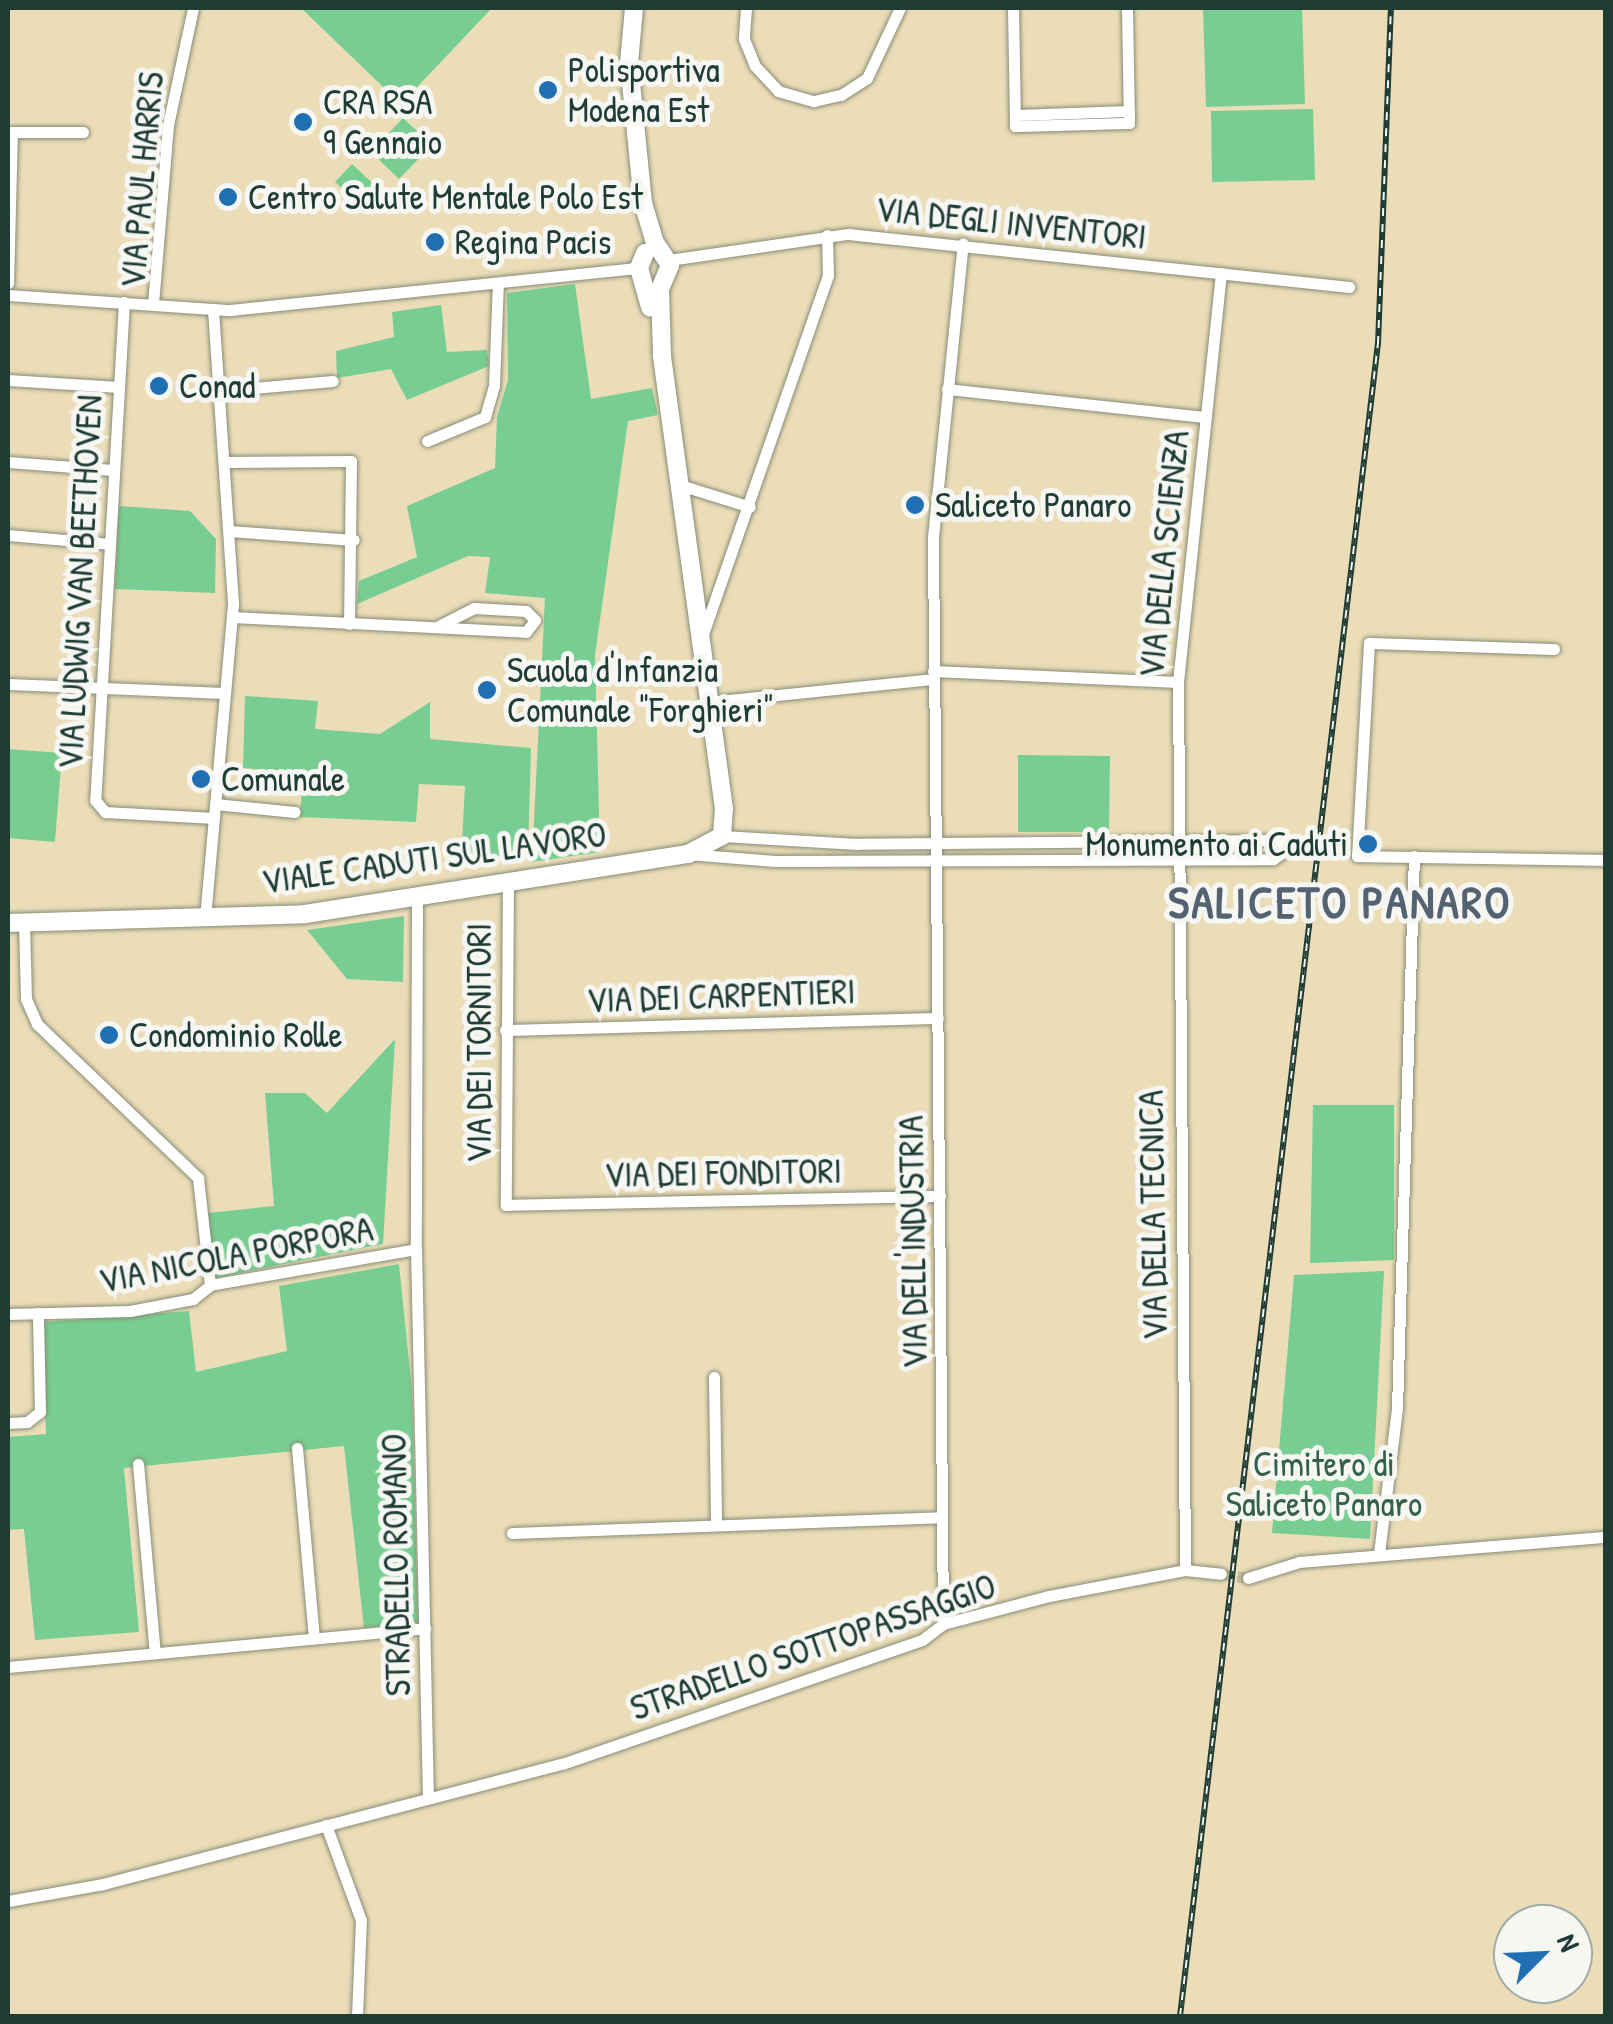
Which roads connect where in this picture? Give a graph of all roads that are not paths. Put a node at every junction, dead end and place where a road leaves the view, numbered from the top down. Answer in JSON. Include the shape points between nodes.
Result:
{"nodes":[{"id":1,"x":193,"y":8,"type":"edge"},
{"id":2,"x":634,"y":8,"type":"edge"},
{"id":3,"x":746,"y":8,"type":"edge"},
{"id":4,"x":900,"y":8,"type":"edge"},
{"id":5,"x":1013,"y":8,"type":"edge"},
{"id":6,"x":1126,"y":8,"type":"edge"},
{"id":7,"x":83,"y":132,"type":"dead end"},
{"id":8,"x":827,"y":235,"type":"junction"},
{"id":9,"x":962,"y":244,"type":"junction"},
{"id":10,"x":653,"y":265,"type":"junction"},
{"id":11,"x":1221,"y":273,"type":"junction"},
{"id":12,"x":8,"y":283,"type":"edge"},
{"id":13,"x":498,"y":283,"type":"junction"},
{"id":14,"x":1349,"y":287,"type":"dead end"},
{"id":15,"x":8,"y":295,"type":"edge"},
{"id":16,"x":124,"y":302,"type":"junction"},
{"id":17,"x":153,"y":304,"type":"junction"},
{"id":18,"x":213,"y":309,"type":"junction"},
{"id":19,"x":8,"y":380,"type":"edge"},
{"id":20,"x":333,"y":381,"type":"dead end"},
{"id":21,"x":119,"y":387,"type":"junction"},
{"id":22,"x":948,"y":389,"type":"junction"},
{"id":23,"x":219,"y":391,"type":"junction"},
{"id":24,"x":1205,"y":417,"type":"junction"},
{"id":25,"x":428,"y":442,"type":"dead end"},
{"id":26,"x":8,"y":462,"type":"edge"},
{"id":27,"x":224,"y":462,"type":"junction"},
{"id":28,"x":113,"y":470,"type":"junction"},
{"id":29,"x":680,"y":486,"type":"junction"},
{"id":30,"x":750,"y":507,"type":"junction"},
{"id":31,"x":229,"y":531,"type":"junction"},
{"id":32,"x":8,"y":535,"type":"edge"},
{"id":33,"x":354,"y":540,"type":"junction"},
{"id":34,"x":110,"y":544,"type":"junction"},
{"id":35,"x":232,"y":618,"type":"junction"},
{"id":36,"x":349,"y":624,"type":"junction"},
{"id":37,"x":439,"y":626,"type":"junction"},
{"id":38,"x":701,"y":639,"type":"junction"},
{"id":39,"x":1554,"y":649,"type":"dead end"},
{"id":40,"x":933,"y":675,"type":"junction"},
{"id":41,"x":1178,"y":682,"type":"junction"},
{"id":42,"x":8,"y":684,"type":"edge"},
{"id":43,"x":102,"y":688,"type":"junction"},
{"id":44,"x":225,"y":693,"type":"junction"},
{"id":45,"x":710,"y":702,"type":"junction"},
{"id":46,"x":215,"y":804,"type":"junction"},
{"id":47,"x":294,"y":812,"type":"dead end"},
{"id":48,"x":214,"y":818,"type":"junction"},
{"id":49,"x":722,"y":836,"type":"junction"},
{"id":50,"x":1176,"y":841,"type":"junction"},
{"id":51,"x":936,"y":843,"type":"junction"},
{"id":52,"x":688,"y":854,"type":"junction"},
{"id":53,"x":1414,"y":856,"type":"junction"},
{"id":54,"x":1176,"y":859,"type":"junction"},
{"id":55,"x":936,"y":860,"type":"junction"},
{"id":56,"x":1606,"y":860,"type":"edge"},
{"id":57,"x":508,"y":882,"type":"junction"},
{"id":58,"x":417,"y":897,"type":"junction"},
{"id":59,"x":205,"y":918,"type":"junction"},
{"id":60,"x":16,"y":923,"type":"edge"},
{"id":61,"x":938,"y":1018,"type":"junction"},
{"id":62,"x":505,"y":1030,"type":"junction"},
{"id":63,"x":940,"y":1196,"type":"junction"},
{"id":64,"x":506,"y":1205,"type":"joint"},
{"id":65,"x":416,"y":1249,"type":"junction"},
{"id":66,"x":210,"y":1285,"type":"junction"},
{"id":67,"x":38,"y":1313,"type":"junction"},
{"id":68,"x":8,"y":1314,"type":"edge"},
{"id":69,"x":714,"y":1377,"type":"dead end"},
{"id":70,"x":8,"y":1423,"type":"edge"},
{"id":71,"x":297,"y":1448,"type":"dead end"},
{"id":72,"x":138,"y":1464,"type":"dead end"},
{"id":73,"x":942,"y":1517,"type":"junction"},
{"id":74,"x":716,"y":1522,"type":"junction"},
{"id":75,"x":512,"y":1533,"type":"dead end"},
{"id":76,"x":1606,"y":1537,"type":"edge"},
{"id":77,"x":1380,"y":1553,"type":"junction"},
{"id":78,"x":1185,"y":1570,"type":"junction"},
{"id":79,"x":1220,"y":1574,"type":"tunnel mouth"},
{"id":80,"x":1248,"y":1578,"type":"tunnel mouth"},
{"id":81,"x":943,"y":1624,"type":"junction"},
{"id":82,"x":425,"y":1628,"type":"junction"},
{"id":83,"x":314,"y":1638,"type":"junction"},
{"id":84,"x":155,"y":1653,"type":"junction"},
{"id":85,"x":8,"y":1667,"type":"edge"},
{"id":86,"x":428,"y":1798,"type":"junction"},
{"id":87,"x":326,"y":1825,"type":"junction"},
{"id":88,"x":8,"y":1901,"type":"edge"},
{"id":89,"x":358,"y":2016,"type":"edge"}],
"edges":[{"from":1,"to":17,"type":"street","name":"VIA PAUL HARRIS","via":[[168,125]]},
{"from":2,"to":10,"type":"street","via":[[627,146]]},
{"from":3,"to":4,"type":"street","via":[[744,39],[755,66],[778,91],[814,101],[841,95],[868,78]]},
{"from":5,"to":6,"type":"street","via":[[1015,121],[1128,117]]},
{"from":7,"to":12,"type":"street","via":[[12,132]]},
{"from":8,"to":9,"type":"street","name":"VIA DEGLI INVENTORI"},
{"from":8,"to":10,"type":"street","name":"VIA DEGLI INVENTORI"},
{"from":8,"to":30,"type":"street","via":[[828,276]]},
{"from":9,"to":11,"type":"street","name":"VIA DEGLI INVENTORI"},
{"from":9,"to":22,"type":"street"},
{"from":10,"to":13,"type":"street","name":"VIA DEGLI INVENTORI"},
{"from":10,"to":29,"type":"street"},
{"from":11,"to":14,"type":"street","name":"VIA DEGLI INVENTORI"},
{"from":11,"to":24,"type":"street","name":"VIA DELLA SCIENZA"},
{"from":13,"to":18,"type":"street","name":"VIA PAUL HARRIS"},
{"from":13,"to":25,"type":"street","via":[[494,384],[484,418]]},
{"from":15,"to":16,"type":"street"},
{"from":16,"to":17,"type":"street"},
{"from":16,"to":21,"type":"street","name":"VIA LUDWIG VAN BEETHOVEN"},
{"from":17,"to":18,"type":"street","name":"VIA PAUL HARRIS"},
{"from":18,"to":23,"type":"street"},
{"from":19,"to":21,"type":"street"},
{"from":20,"to":23,"type":"street"},
{"from":21,"to":28,"type":"street","name":"VIA LUDWIG VAN BEETHOVEN"},
{"from":22,"to":24,"type":"street"},
{"from":22,"to":40,"type":"street","via":[[933,538]]},
{"from":23,"to":27,"type":"street"},
{"from":24,"to":41,"type":"street","name":"VIA DELLA SCIENZA"},
{"from":26,"to":28,"type":"street"},
{"from":27,"to":31,"type":"street"},
{"from":27,"to":33,"type":"street","via":[[351,460]]},
{"from":28,"to":34,"type":"street","name":"VIA LUDWIG VAN BEETHOVEN"},
{"from":29,"to":30,"type":"street"},
{"from":29,"to":38,"type":"street"},
{"from":30,"to":38,"type":"street"},
{"from":31,"to":33,"type":"street"},
{"from":31,"to":35,"type":"street"},
{"from":32,"to":34,"type":"street"},
{"from":33,"to":36,"type":"street"},
{"from":34,"to":43,"type":"street","name":"VIA LUDWIG VAN BEETHOVEN"},
{"from":35,"to":36,"type":"street"},
{"from":35,"to":44,"type":"street"},
{"from":36,"to":37,"type":"street"},
{"from":37,"to":37,"type":"street","via":[[526,632],[535,620],[526,611],[474,608]]},
{"from":38,"to":45,"type":"street"},
{"from":39,"to":53,"type":"street","via":[[1369,643],[1358,856]]},
{"from":40,"to":41,"type":"street"},
{"from":40,"to":45,"type":"street"},
{"from":40,"to":51,"type":"street"},
{"from":41,"to":50,"type":"street","name":"VIA DELLA SCIENZA"},
{"from":42,"to":43,"type":"street"},
{"from":43,"to":44,"type":"street"},
{"from":43,"to":48,"type":"street","name":"VIA LUDWIG VAN BEETHOVEN","via":[[94,800],[100,809]]},
{"from":44,"to":46,"type":"street"},
{"from":45,"to":49,"type":"street"},
{"from":46,"to":47,"type":"street"},
{"from":46,"to":48,"type":"street"},
{"from":48,"to":59,"type":"street"},
{"from":49,"to":51,"type":"street","name":"VIALE CADUTI SUL LAVORO"},
{"from":49,"to":52,"type":"street","name":"VIALE CADUTI SUL LAVORO"},
{"from":50,"to":51,"type":"street","name":"VIALE CADUTI SUL LAVORO"},
{"from":50,"to":54,"type":"street"},
{"from":50,"to":54,"type":"street","name":"VIALE CADUTI SUL LAVORO","via":[[1285,844],[1274,859]]},
{"from":51,"to":55,"type":"street"},
{"from":52,"to":55,"type":"street","name":"VIALE CADUTI SUL LAVORO"},
{"from":52,"to":57,"type":"street","name":"VIALE CADUTI SUL LAVORO"},
{"from":53,"to":56,"type":"street"},
{"from":53,"to":77,"type":"street","via":[[1397,1408]]},
{"from":54,"to":55,"type":"street","name":"VIALE CADUTI SUL LAVORO"},
{"from":54,"to":78,"type":"street","name":"VIA DELLA TECNICA"},
{"from":55,"to":61,"type":"street","name":"VIA DELL'INDUSTRIA"},
{"from":57,"to":58,"type":"street","name":"VIALE CADUTI SUL LAVORO"},
{"from":57,"to":62,"type":"street","name":"VIA DEI TORNITORI"},
{"from":58,"to":59,"type":"street","name":"VIALE CADUTI SUL LAVORO","via":[[305,914]]},
{"from":58,"to":65,"type":"street","name":"STRADELLO ROMANO"},
{"from":59,"to":60,"type":"street","name":"VIALE CADUTI SUL LAVORO"},
{"from":60,"to":66,"type":"street","via":[[32,1017],[198,1178]]},
{"from":61,"to":62,"type":"street","name":"VIA DEI CARPENTIERI"},
{"from":61,"to":63,"type":"street","name":"VIA DELL'INDUSTRIA"},
{"from":62,"to":64,"type":"street","name":"VIA DEI TORNITORI"},
{"from":63,"to":64,"type":"street","name":"VIA DEI FONDITORI"},
{"from":63,"to":73,"type":"street","name":"VIA DELL'INDUSTRIA"},
{"from":65,"to":66,"type":"street","name":"VIA NICOLA PORPORA"},
{"from":65,"to":82,"type":"street","name":"STRADELLO ROMANO"},
{"from":66,"to":67,"type":"street","name":"VIA NICOLA PORPORA","via":[[193,1299],[130,1311]]},
{"from":67,"to":68,"type":"street","name":"VIA NICOLA PORPORA"},
{"from":67,"to":70,"type":"street","via":[[40,1412],[27,1422]]},
{"from":69,"to":74,"type":"street"},
{"from":71,"to":83,"type":"street"},
{"from":72,"to":84,"type":"street"},
{"from":73,"to":74,"type":"street"},
{"from":73,"to":81,"type":"street","name":"VIA DELL'INDUSTRIA"},
{"from":74,"to":75,"type":"street"},
{"from":76,"to":77,"type":"street"},
{"from":77,"to":80,"type":"street","via":[[1298,1562]]},
{"from":78,"to":79,"type":"street","name":"STRADELLO SOTTOPASSAGGIO"},
{"from":78,"to":81,"type":"street","name":"STRADELLO SOTTOPASSAGGIO"},
{"from":81,"to":86,"type":"street","name":"STRADELLO SOTTOPASSAGGIO","via":[[922,1640],[562,1764]]},
{"from":82,"to":83,"type":"street"},
{"from":82,"to":86,"type":"street","name":"STRADELLO ROMANO"},
{"from":83,"to":84,"type":"street"},
{"from":84,"to":85,"type":"street"},
{"from":86,"to":87,"type":"street"},
{"from":87,"to":88,"type":"street","via":[[102,1884]]},
{"from":87,"to":89,"type":"street","via":[[361,1920]]}]}
